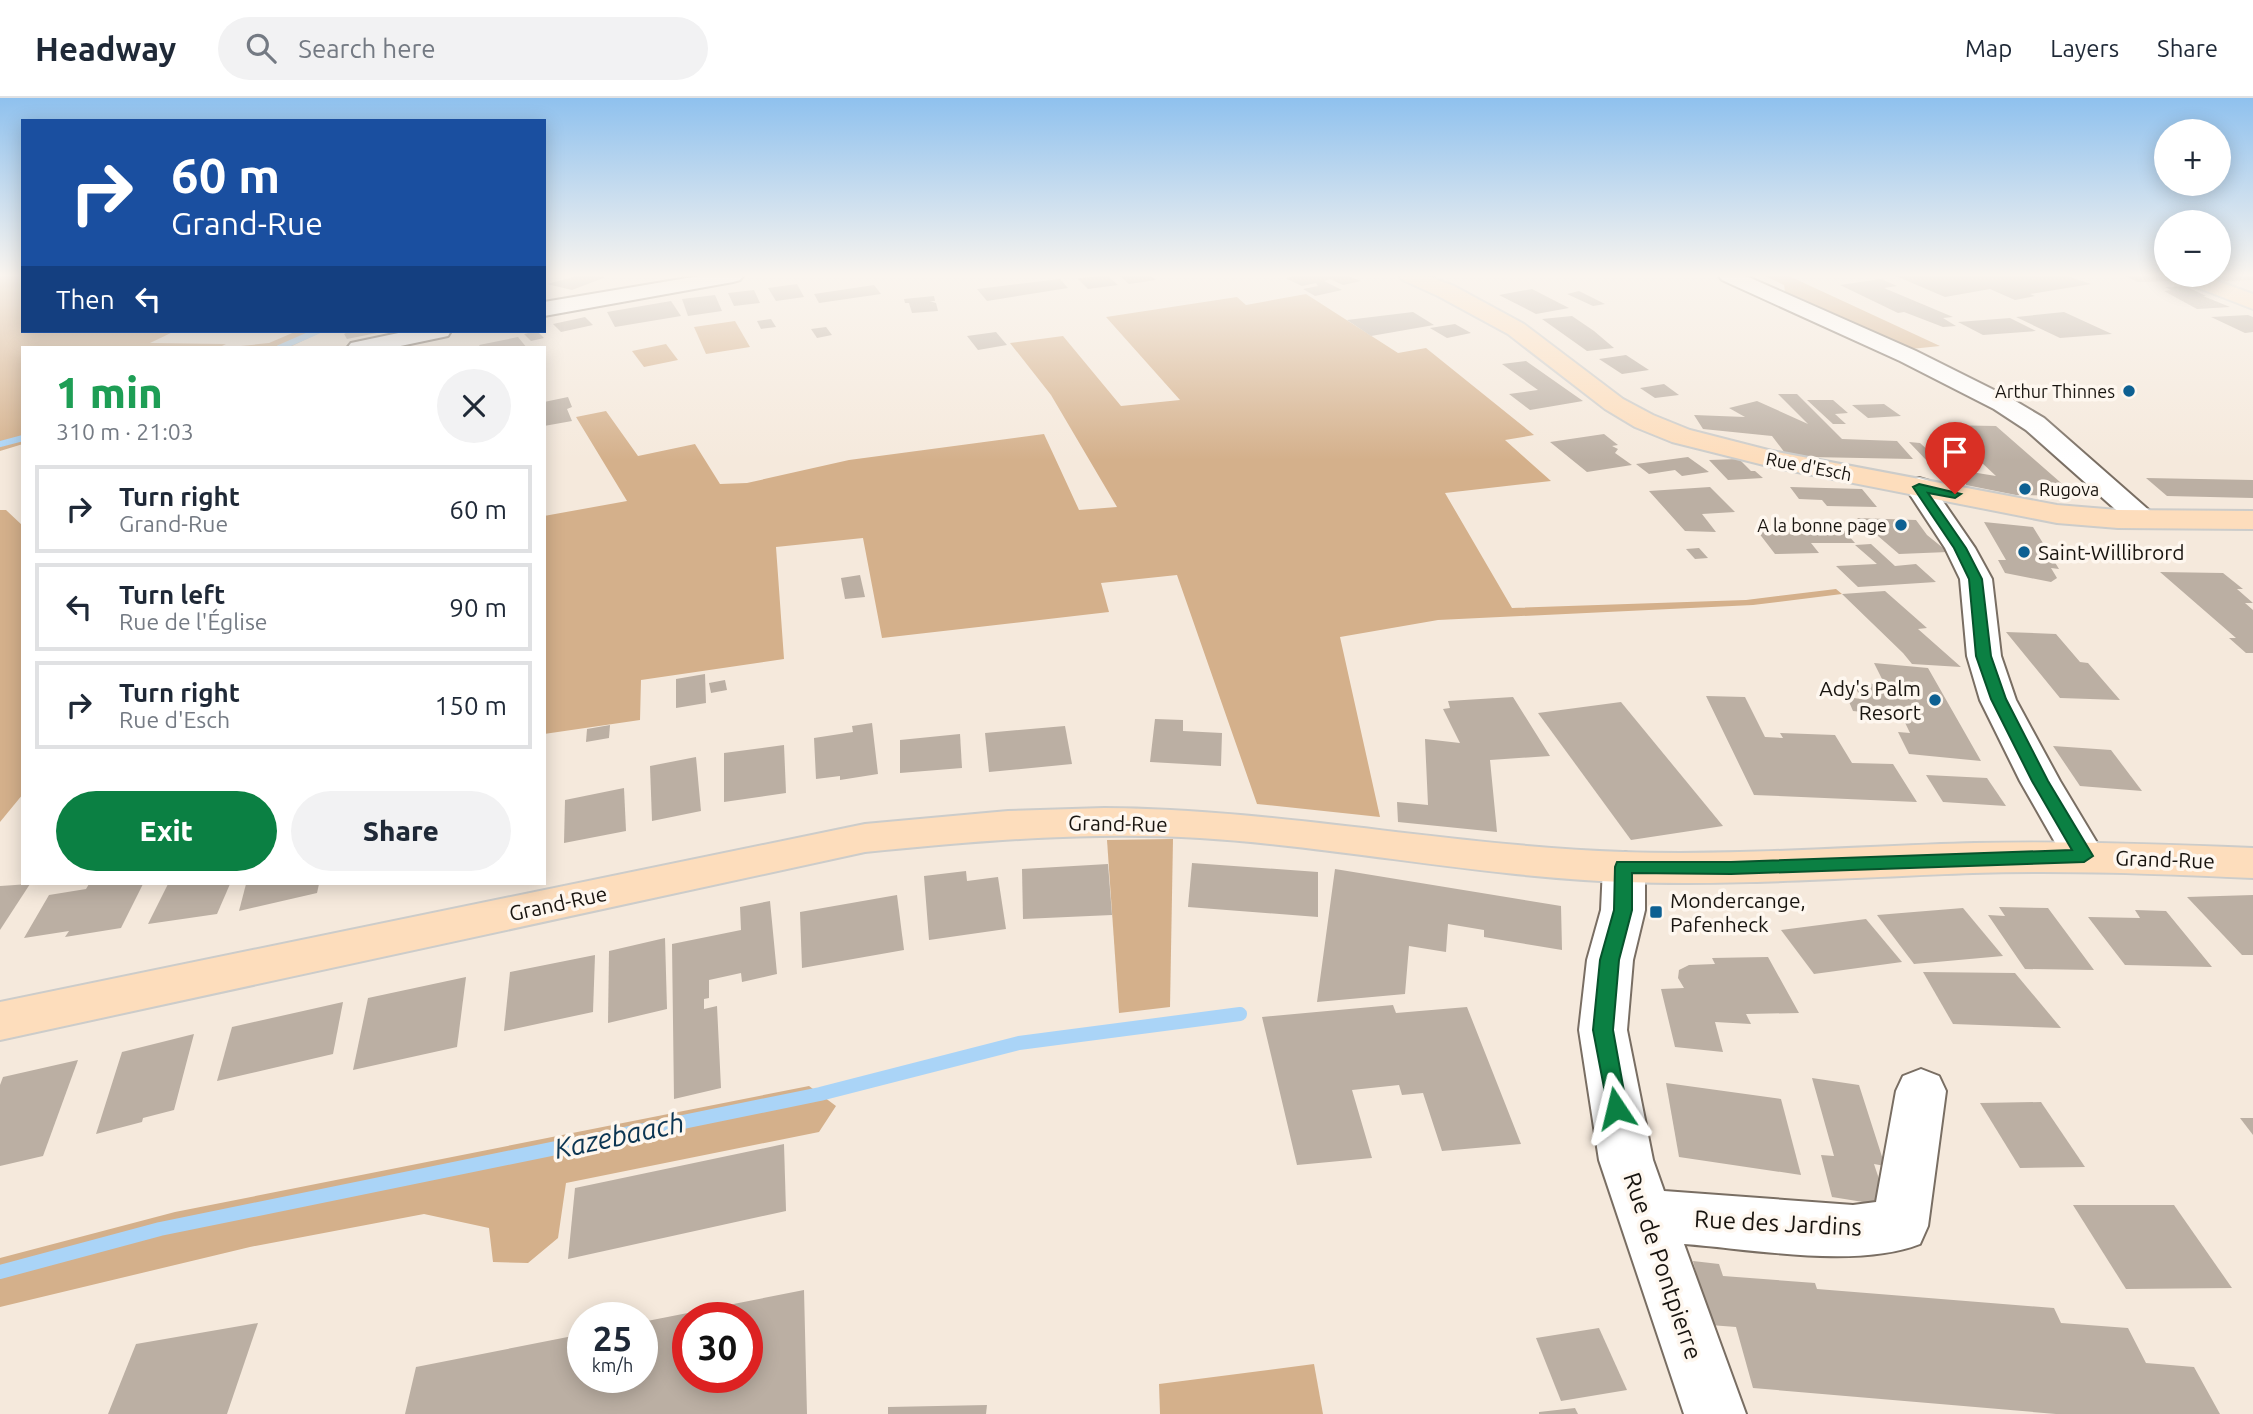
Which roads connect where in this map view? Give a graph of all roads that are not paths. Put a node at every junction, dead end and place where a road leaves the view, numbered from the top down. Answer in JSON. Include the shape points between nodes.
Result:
{"nodes":[{"id":1,"x":409,"y":337,"type":"edge"},
{"id":2,"x":1527,"y":337,"type":"edge"},
{"id":3,"x":1868,"y":337,"type":"edge"},
{"id":4,"x":369,"y":346,"type":"edge"},
{"id":5,"x":1919,"y":487,"type":"junction"},
{"id":6,"x":2144,"y":519,"type":"junction"},
{"id":7,"x":2253,"y":520,"type":"edge"},
{"id":8,"x":2084,"y":856,"type":"junction"},
{"id":9,"x":2253,"y":863,"type":"edge"},
{"id":10,"x":1624,"y":867,"type":"junction"},
{"id":11,"x":0,"y":1021,"type":"edge"},
{"id":12,"x":1921,"y":1091,"type":"dead end"},
{"id":13,"x":1644,"y":1215,"type":"junction"},
{"id":14,"x":1715,"y":1414,"type":"edge"}],
"edges":[{"from":1,"to":4,"type":"street"},
{"from":2,"to":5,"type":"main road","name":"Rue d'Esch","via":[[1614,404],[1681,436]]},
{"from":3,"to":6,"type":"street","via":[[1968,385],[2035,424]]},
{"from":5,"to":6,"type":"main road","name":"Rue d'Esch","via":[[2056,514]]},
{"from":5,"to":8,"type":"street","via":[[1976,579],[1984,656],[1998,699]]},
{"from":6,"to":7,"type":"main road","name":"Rue d'Esch"},
{"from":8,"to":9,"type":"main road","name":"Grand-Rue"},
{"from":8,"to":10,"type":"main road","name":"Grand-Rue","via":[[1731,868]]},
{"from":10,"to":11,"type":"main road","name":"Grand-Rue","via":[[1246,828],[1098,821],[993,824],[865,838]]},
{"from":10,"to":13,"type":"street","name":"Rue de Pontpierre","via":[[1623,910],[1610,960],[1603,1030],[1626,1160]]},
{"from":12,"to":13,"type":"street","name":"Rue des Jardins","via":[[1900,1226],[1853,1231]]},
{"from":13,"to":14,"type":"street","name":"Rue de Pontpierre"}]}
